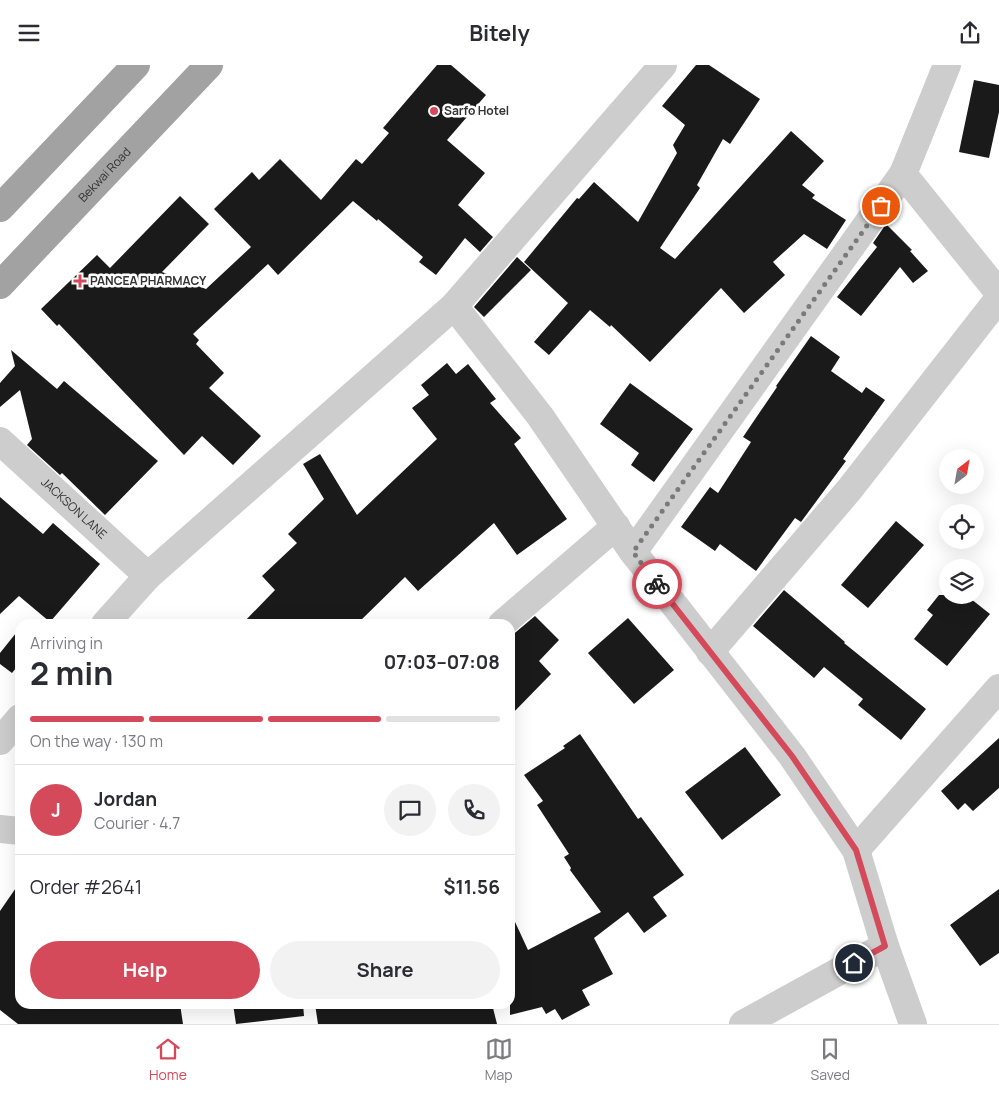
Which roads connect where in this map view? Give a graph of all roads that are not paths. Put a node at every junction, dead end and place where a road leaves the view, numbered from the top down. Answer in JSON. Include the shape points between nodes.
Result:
{"nodes":[{"id":1,"x":136,"y":65,"type":"edge"},
{"id":2,"x":209,"y":65,"type":"edge"},
{"id":3,"x":663,"y":65,"type":"edge"},
{"id":4,"x":947,"y":65,"type":"edge"},
{"id":5,"x":903,"y":174,"type":"junction"},
{"id":6,"x":0,"y":208,"type":"edge"},
{"id":7,"x":0,"y":285,"type":"edge"},
{"id":8,"x":999,"y":293,"type":"edge"},
{"id":9,"x":999,"y":298,"type":"edge"},
{"id":10,"x":454,"y":306,"type":"junction"},
{"id":11,"x":0,"y":441,"type":"edge"},
{"id":12,"x":616,"y":525,"type":"junction"},
{"id":13,"x":633,"y":552,"type":"junction"},
{"id":14,"x":148,"y":576,"type":"junction"},
{"id":15,"x":109,"y":619,"type":"edge"},
{"id":16,"x":508,"y":619,"type":"edge"},
{"id":17,"x":710,"y":652,"type":"junction"},
{"id":18,"x":999,"y":688,"type":"edge"},
{"id":19,"x":15,"y":724,"type":"edge"},
{"id":20,"x":0,"y":741,"type":"edge"},
{"id":21,"x":0,"y":829,"type":"edge"},
{"id":22,"x":15,"y":830,"type":"edge"},
{"id":23,"x":856,"y":850,"type":"junction"},
{"id":24,"x":885,"y":946,"type":"junction"},
{"id":25,"x":743,"y":1024,"type":"edge"},
{"id":26,"x":913,"y":1024,"type":"edge"}],
"edges":[{"from":1,"to":6,"type":"highway"},
{"from":2,"to":7,"type":"highway","name":"Bekwai Road"},
{"from":3,"to":10,"type":"street"},
{"from":4,"to":5,"type":"street"},
{"from":5,"to":8,"type":"street"},
{"from":5,"to":13,"type":"street"},
{"from":9,"to":17,"type":"street","via":[[849,490]]},
{"from":10,"to":12,"type":"street","via":[[540,416]]},
{"from":10,"to":14,"type":"street"},
{"from":11,"to":14,"type":"street","name":"JACKSON LANE"},
{"from":12,"to":13,"type":"street"},
{"from":12,"to":16,"type":"street"},
{"from":13,"to":17,"type":"street"},
{"from":14,"to":15,"type":"street"},
{"from":17,"to":23,"type":"street","via":[[792,756]]},
{"from":18,"to":23,"type":"street"},
{"from":19,"to":20,"type":"street"},
{"from":21,"to":22,"type":"street"},
{"from":23,"to":24,"type":"street"},
{"from":24,"to":25,"type":"street"},
{"from":24,"to":26,"type":"street"}]}
